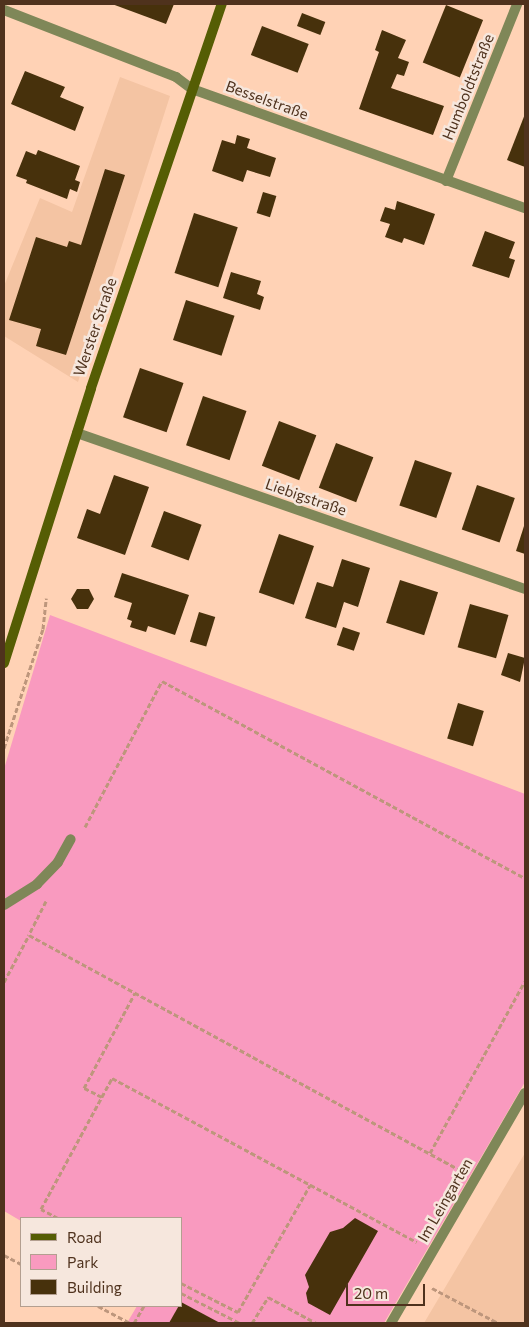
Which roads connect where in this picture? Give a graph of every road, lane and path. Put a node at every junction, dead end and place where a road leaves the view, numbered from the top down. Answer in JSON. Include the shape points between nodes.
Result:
{"nodes":[{"id":1,"x":222,"y":4,"type":"edge"},
{"id":2,"x":518,"y":4,"type":"edge"},
{"id":3,"x":4,"y":10,"type":"edge"},
{"id":4,"x":192,"y":89,"type":"junction"},
{"id":5,"x":446,"y":181,"type":"junction"},
{"id":6,"x":525,"y":208,"type":"edge"},
{"id":7,"x":77,"y":432,"type":"junction"},
{"id":8,"x":525,"y":589,"type":"edge"},
{"id":9,"x":42,"y":610,"type":"dead end"},
{"id":10,"x":4,"y":663,"type":"edge"},
{"id":11,"x":4,"y":748,"type":"edge"},
{"id":12,"x":84,"y":830,"type":"dead end"},
{"id":13,"x":71,"y":839,"type":"dead end"},
{"id":14,"x":525,"y":878,"type":"edge"},
{"id":15,"x":52,"y":892,"type":"dead end"},
{"id":16,"x":4,"y":905,"type":"edge"},
{"id":17,"x":28,"y":935,"type":"junction"},
{"id":18,"x":525,"y":981,"type":"edge"},
{"id":19,"x":4,"y":982,"type":"edge"},
{"id":20,"x":135,"y":993,"type":"junction"},
{"id":21,"x":525,"y":1093,"type":"edge"},
{"id":22,"x":102,"y":1097,"type":"junction"},
{"id":23,"x":430,"y":1154,"type":"junction"},
{"id":24,"x":475,"y":1178,"type":"junction"},
{"id":25,"x":310,"y":1185,"type":"junction"},
{"id":26,"x":56,"y":1217,"type":"edge"},
{"id":27,"x":432,"y":1251,"type":"junction"},
{"id":28,"x":4,"y":1255,"type":"edge"},
{"id":29,"x":20,"y":1263,"type":"edge"},
{"id":30,"x":416,"y":1279,"type":"junction"},
{"id":31,"x":182,"y":1284,"type":"edge"},
{"id":32,"x":182,"y":1293,"type":"edge"},
{"id":33,"x":100,"y":1307,"type":"edge"},
{"id":34,"x":143,"y":1307,"type":"edge"},
{"id":35,"x":132,"y":1323,"type":"edge"},
{"id":36,"x":240,"y":1323,"type":"edge"},
{"id":37,"x":252,"y":1323,"type":"edge"},
{"id":38,"x":316,"y":1323,"type":"edge"},
{"id":39,"x":391,"y":1323,"type":"edge"},
{"id":40,"x":498,"y":1323,"type":"edge"}],
"edges":[{"from":1,"to":4,"type":"main road","name":"Werster Straße"},
{"from":2,"to":5,"type":"street","name":"Humboldtstraße"},
{"from":3,"to":4,"type":"street","name":"Besselstraße","via":[[176,76]]},
{"from":4,"to":5,"type":"street","name":"Besselstraße"},
{"from":4,"to":7,"type":"main road","name":"Werster Straße"},
{"from":5,"to":6,"type":"street","name":"Besselstraße"},
{"from":7,"to":8,"type":"street","name":"Liebigstraße"},
{"from":7,"to":10,"type":"main road","name":"Werster Straße"},
{"from":9,"to":11,"type":"path","via":[[43,629]]},
{"from":12,"to":14,"type":"path","via":[[162,681]]},
{"from":13,"to":16,"type":"street","via":[[58,862],[37,884]]},
{"from":15,"to":17,"type":"path"},
{"from":17,"to":19,"type":"path"},
{"from":17,"to":20,"type":"path"},
{"from":18,"to":23,"type":"path"},
{"from":20,"to":22,"type":"path","via":[[84,1088]]},
{"from":20,"to":23,"type":"path"},
{"from":21,"to":24,"type":"street","name":"Im Leingarten"},
{"from":22,"to":25,"type":"path","via":[[112,1078]]},
{"from":22,"to":26,"type":"path","via":[[41,1209]]},
{"from":23,"to":24,"type":"path"},
{"from":24,"to":27,"type":"street","name":"Im Leingarten"},
{"from":25,"to":27,"type":"path"},
{"from":25,"to":31,"type":"path","via":[[238,1312]]},
{"from":27,"to":30,"type":"street","name":"Im Leingarten"},
{"from":28,"to":29,"type":"path"},
{"from":30,"to":39,"type":"street","name":"Im Leingarten"},
{"from":30,"to":40,"type":"path"},
{"from":32,"to":36,"type":"path"},
{"from":33,"to":35,"type":"path"},
{"from":34,"to":35,"type":"path"},
{"from":37,"to":38,"type":"path","via":[[268,1297]]}]}
